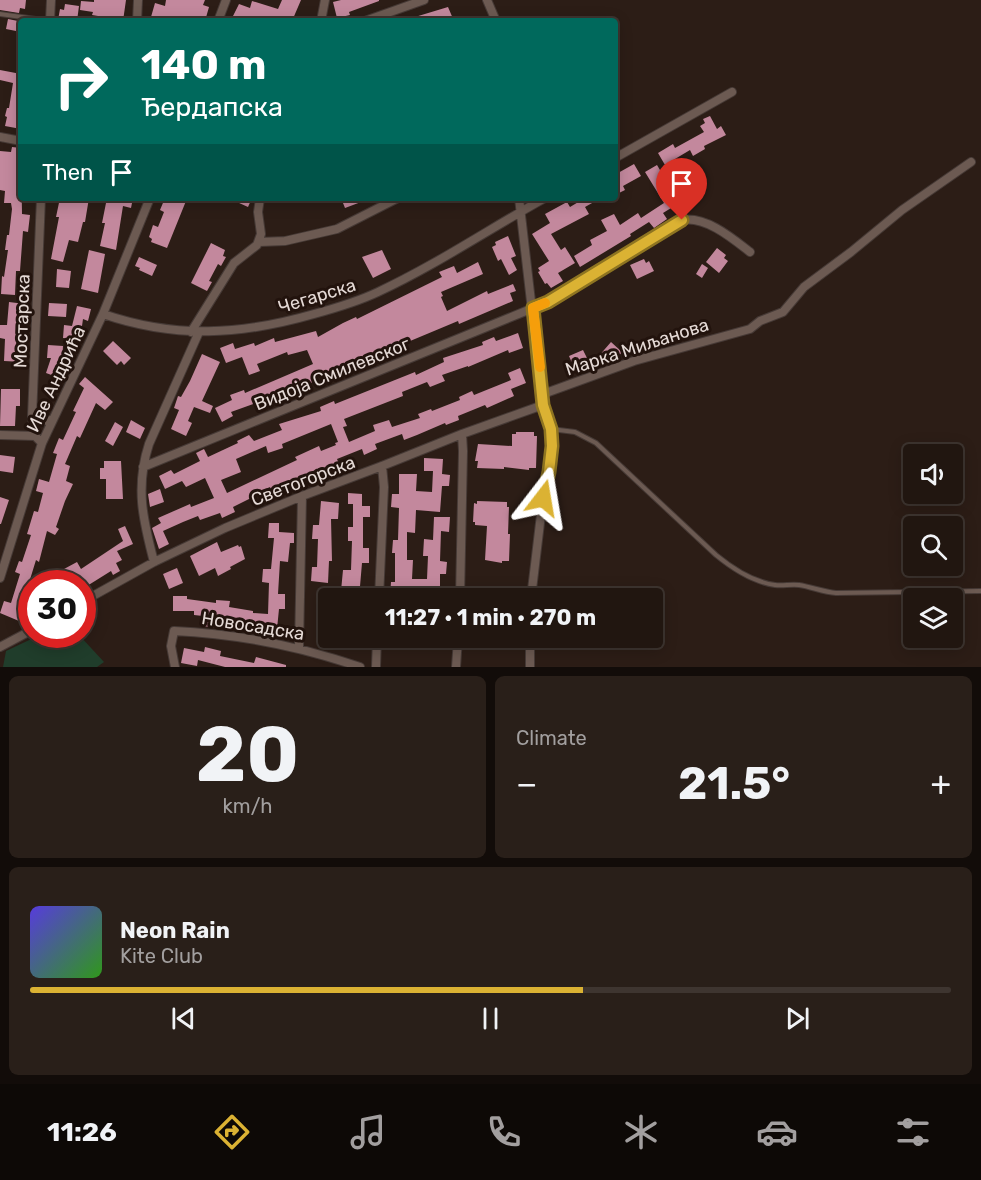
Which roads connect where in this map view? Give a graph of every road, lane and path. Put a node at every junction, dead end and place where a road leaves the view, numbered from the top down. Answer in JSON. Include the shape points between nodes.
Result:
{"nodes":[{"id":1,"x":51,"y":0,"type":"edge"},
{"id":2,"x":138,"y":0,"type":"edge"},
{"id":3,"x":226,"y":0,"type":"edge"},
{"id":4,"x":326,"y":0,"type":"edge"},
{"id":5,"x":424,"y":0,"type":"edge"},
{"id":6,"x":487,"y":0,"type":"edge"},
{"id":7,"x":0,"y":14,"type":"edge"},
{"id":8,"x":29,"y":18,"type":"edge"},
{"id":9,"x":50,"y":18,"type":"edge"},
{"id":10,"x":137,"y":18,"type":"edge"},
{"id":11,"x":219,"y":18,"type":"edge"},
{"id":12,"x":322,"y":18,"type":"edge"},
{"id":13,"x":373,"y":18,"type":"edge"},
{"id":14,"x":495,"y":18,"type":"edge"},
{"id":15,"x":732,"y":92,"type":"dead end"},
{"id":16,"x":0,"y":137,"type":"edge"},
{"id":17,"x":18,"y":140,"type":"edge"},
{"id":18,"x":618,"y":156,"type":"edge"},
{"id":19,"x":971,"y":162,"type":"dead end"},
{"id":20,"x":41,"y":201,"type":"edge"},
{"id":21,"x":149,"y":201,"type":"edge"},
{"id":22,"x":260,"y":201,"type":"edge"},
{"id":23,"x":392,"y":201,"type":"edge"},
{"id":24,"x":519,"y":201,"type":"edge"},
{"id":25,"x":539,"y":201,"type":"edge"},
{"id":26,"x":521,"y":211,"type":"junction"},
{"id":27,"x":259,"y":242,"type":"junction"},
{"id":28,"x":750,"y":252,"type":"dead end"},
{"id":29,"x":533,"y":308,"type":"junction"},
{"id":30,"x":103,"y":314,"type":"junction"},
{"id":31,"x":195,"y":332,"type":"junction"},
{"id":32,"x":543,"y":394,"type":"junction"},
{"id":33,"x":543,"y":405,"type":"junction"},
{"id":34,"x":33,"y":411,"type":"junction"},
{"id":35,"x":53,"y":419,"type":"junction"},
{"id":36,"x":551,"y":429,"type":"junction"},
{"id":37,"x":462,"y":434,"type":"junction"},
{"id":38,"x":0,"y":435,"type":"edge"},
{"id":39,"x":35,"y":436,"type":"junction"},
{"id":40,"x":42,"y":442,"type":"junction"},
{"id":41,"x":382,"y":466,"type":"junction"},
{"id":42,"x":143,"y":467,"type":"junction"},
{"id":43,"x":302,"y":496,"type":"junction"},
{"id":44,"x":154,"y":562,"type":"junction"},
{"id":45,"x":0,"y":578,"type":"edge"},
{"id":46,"x":379,"y":588,"type":"edge"},
{"id":47,"x":460,"y":588,"type":"edge"},
{"id":48,"x":532,"y":588,"type":"edge"},
{"id":49,"x":981,"y":591,"type":"edge"},
{"id":50,"x":96,"y":594,"type":"edge"},
{"id":51,"x":18,"y":637,"type":"edge"},
{"id":52,"x":0,"y":647,"type":"edge"},
{"id":53,"x":299,"y":647,"type":"junction"},
{"id":54,"x":377,"y":648,"type":"edge"},
{"id":55,"x":457,"y":648,"type":"edge"},
{"id":56,"x":530,"y":648,"type":"edge"},
{"id":57,"x":175,"y":667,"type":"edge"},
{"id":58,"x":360,"y":667,"type":"edge"},
{"id":59,"x":376,"y":667,"type":"edge"},
{"id":60,"x":456,"y":667,"type":"edge"},
{"id":61,"x":530,"y":667,"type":"edge"}],
"edges":[{"from":1,"to":9,"type":"street"},
{"from":2,"to":10,"type":"street"},
{"from":3,"to":11,"type":"street"},
{"from":4,"to":12,"type":"street"},
{"from":5,"to":13,"type":"street"},
{"from":6,"to":14,"type":"street"},
{"from":7,"to":8,"type":"lane"},
{"from":15,"to":18,"type":"street"},
{"from":16,"to":17,"type":"street"},
{"from":19,"to":32,"type":"street","name":"Марка Миљанова","via":[[804,287],[783,312],[750,329],[634,361]]},
{"from":20,"to":34,"type":"street","name":"Мостарска"},
{"from":21,"to":30,"type":"street","name":"Иве Андрића"},
{"from":22,"to":27,"type":"street"},
{"from":23,"to":27,"type":"street","via":[[337,229],[285,241]]},
{"from":24,"to":26,"type":"street"},
{"from":25,"to":26,"type":"street","name":"Чегарска"},
{"from":26,"to":29,"type":"street"},
{"from":26,"to":31,"type":"street","name":"Чегарска","via":[[416,272],[350,304],[275,325]]},
{"from":27,"to":31,"type":"street","via":[[234,263]]},
{"from":28,"to":29,"type":"street","name":"Видоја Смилевског","via":[[723,232],[682,220]]},
{"from":29,"to":32,"type":"street"},
{"from":29,"to":42,"type":"street","name":"Видоја Смилевског"},
{"from":30,"to":31,"type":"street","name":"Чегарска"},
{"from":30,"to":35,"type":"street","name":"Иве Андрића"},
{"from":31,"to":42,"type":"street","via":[[148,444]]},
{"from":32,"to":33,"type":"street"},
{"from":33,"to":36,"type":"street"},
{"from":33,"to":37,"type":"street","name":"Светогорска"},
{"from":34,"to":35,"type":"street","via":[[45,421]]},
{"from":34,"to":39,"type":"street","name":"Мостарска"},
{"from":35,"to":40,"type":"street","name":"Иве Андрића"},
{"from":36,"to":48,"type":"street","via":[[549,472]]},
{"from":36,"to":49,"type":"lane","via":[[575,432],[596,443],[716,555],[760,581],[863,594]]},
{"from":37,"to":41,"type":"street","name":"Светогорска"},
{"from":37,"to":47,"type":"street"},
{"from":38,"to":39,"type":"street"},
{"from":39,"to":40,"type":"street"},
{"from":40,"to":45,"type":"street","name":"Иве Андрића"},
{"from":41,"to":43,"type":"street","name":"Светогорска"},
{"from":41,"to":46,"type":"street"},
{"from":42,"to":44,"type":"street","via":[[142,506]]},
{"from":43,"to":44,"type":"street","name":"Светогорска"},
{"from":43,"to":53,"type":"street"},
{"from":44,"to":50,"type":"street","name":"Светогорска"},
{"from":51,"to":52,"type":"street"},
{"from":53,"to":57,"type":"street","name":"Новосадска","via":[[174,631],[171,646]]},
{"from":53,"to":58,"type":"street","name":"Новосадска"},
{"from":54,"to":59,"type":"street"},
{"from":55,"to":60,"type":"street"},
{"from":56,"to":61,"type":"street"}]}
